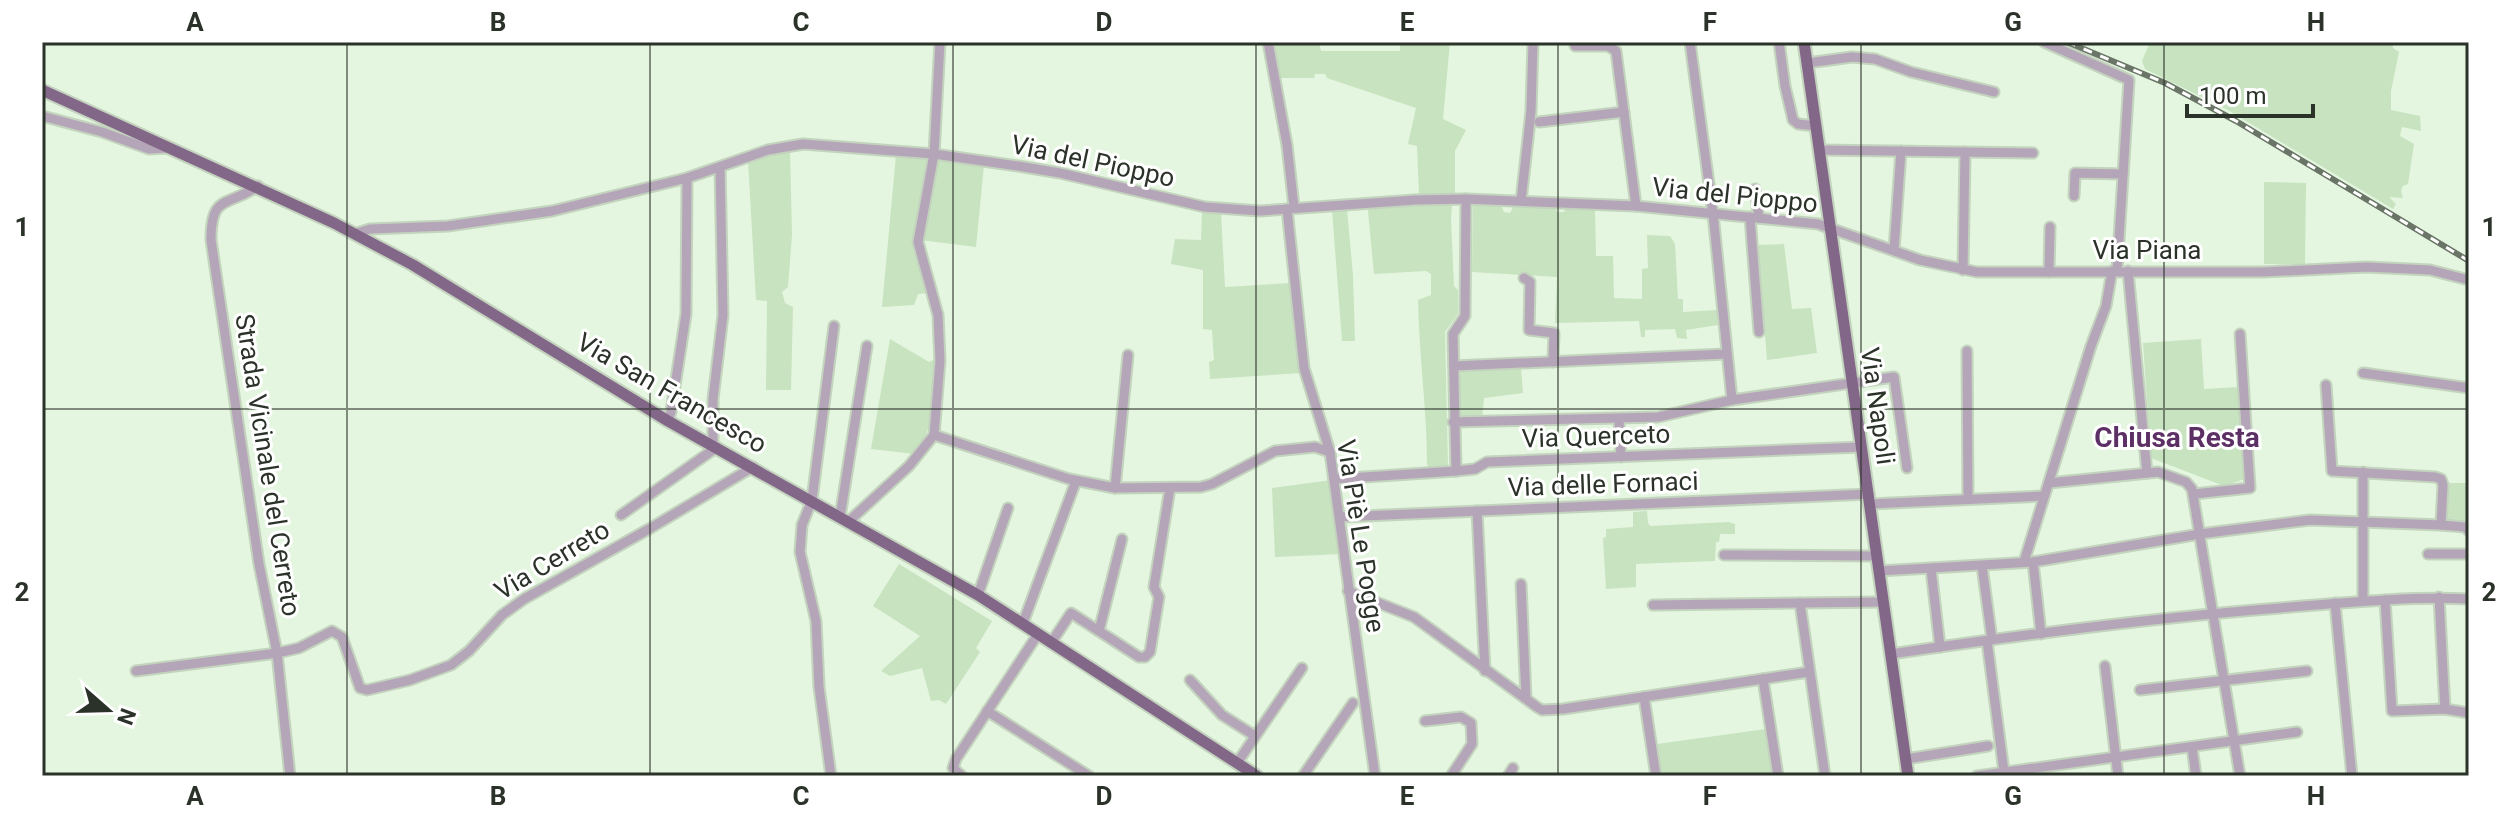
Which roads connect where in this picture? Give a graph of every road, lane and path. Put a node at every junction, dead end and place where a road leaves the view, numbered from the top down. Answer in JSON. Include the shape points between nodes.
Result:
{"nodes":[{"id":1,"x":940,"y":42,"type":"edge"},
{"id":2,"x":1268,"y":42,"type":"edge"},
{"id":3,"x":1533,"y":42,"type":"edge"},
{"id":4,"x":1690,"y":42,"type":"edge"},
{"id":5,"x":1779,"y":42,"type":"edge"},
{"id":6,"x":1804,"y":42,"type":"edge"},
{"id":7,"x":2044,"y":42,"type":"edge"},
{"id":8,"x":1575,"y":46,"type":"dead end"},
{"id":9,"x":1807,"y":63,"type":"junction"},
{"id":10,"x":42,"y":90,"type":"edge"},
{"id":11,"x":1994,"y":92,"type":"dead end"},
{"id":12,"x":1624,"y":112,"type":"junction"},
{"id":13,"x":42,"y":116,"type":"edge"},
{"id":14,"x":1539,"y":122,"type":"dead end"},
{"id":15,"x":1816,"y":126,"type":"junction"},
{"id":16,"x":167,"y":148,"type":"junction"},
{"id":17,"x":1819,"y":150,"type":"junction"},
{"id":18,"x":1901,"y":151,"type":"junction"},
{"id":19,"x":1965,"y":152,"type":"junction"},
{"id":20,"x":2033,"y":153,"type":"dead end"},
{"id":21,"x":934,"y":154,"type":"junction"},
{"id":22,"x":720,"y":167,"type":"junction"},
{"id":23,"x":2123,"y":174,"type":"junction"},
{"id":24,"x":687,"y":178,"type":"junction"},
{"id":25,"x":258,"y":186,"type":"junction"},
{"id":26,"x":1755,"y":189,"type":"dead end"},
{"id":27,"x":2074,"y":196,"type":"dead end"},
{"id":28,"x":1466,"y":199,"type":"junction"},
{"id":29,"x":1521,"y":201,"type":"junction"},
{"id":30,"x":1636,"y":206,"type":"junction"},
{"id":31,"x":1290,"y":208,"type":"junction"},
{"id":32,"x":1713,"y":214,"type":"junction"},
{"id":33,"x":1754,"y":218,"type":"junction"},
{"id":34,"x":1830,"y":227,"type":"junction"},
{"id":35,"x":2050,"y":227,"type":"dead end"},
{"id":36,"x":357,"y":233,"type":"junction"},
{"id":37,"x":1894,"y":250,"type":"junction"},
{"id":38,"x":1963,"y":270,"type":"junction"},
{"id":39,"x":2119,"y":271,"type":"junction"},
{"id":40,"x":2049,"y":272,"type":"junction"},
{"id":41,"x":1524,"y":278,"type":"dead end"},
{"id":42,"x":2469,"y":280,"type":"edge"},
{"id":43,"x":834,"y":326,"type":"dead end"},
{"id":44,"x":1759,"y":332,"type":"dead end"},
{"id":45,"x":2240,"y":334,"type":"dead end"},
{"id":46,"x":867,"y":346,"type":"dead end"},
{"id":47,"x":1967,"y":351,"type":"dead end"},
{"id":48,"x":1726,"y":354,"type":"junction"},
{"id":49,"x":1128,"y":355,"type":"dead end"},
{"id":50,"x":1553,"y":362,"type":"junction"},
{"id":51,"x":1454,"y":366,"type":"junction"},
{"id":52,"x":2363,"y":373,"type":"dead end"},
{"id":53,"x":1852,"y":381,"type":"junction"},
{"id":54,"x":2326,"y":385,"type":"dead end"},
{"id":55,"x":2469,"y":388,"type":"edge"},
{"id":56,"x":1732,"y":400,"type":"junction"},
{"id":57,"x":1619,"y":420,"type":"junction"},
{"id":58,"x":668,"y":421,"type":"junction"},
{"id":59,"x":1453,"y":422,"type":"junction"},
{"id":60,"x":934,"y":435,"type":"junction"},
{"id":61,"x":715,"y":446,"type":"junction"},
{"id":62,"x":1862,"y":447,"type":"junction"},
{"id":63,"x":1330,"y":452,"type":"junction"},
{"id":64,"x":1621,"y":457,"type":"junction"},
{"id":65,"x":753,"y":467,"type":"junction"},
{"id":66,"x":1907,"y":468,"type":"dead end"},
{"id":67,"x":1456,"y":471,"type":"junction"},
{"id":68,"x":2363,"y":472,"type":"junction"},
{"id":69,"x":2147,"y":473,"type":"junction"},
{"id":70,"x":1334,"y":479,"type":"junction"},
{"id":71,"x":1076,"y":481,"type":"junction"},
{"id":72,"x":2049,"y":483,"type":"junction"},
{"id":73,"x":1115,"y":488,"type":"junction"},
{"id":74,"x":1170,"y":488,"type":"junction"},
{"id":75,"x":2194,"y":494,"type":"junction"},
{"id":76,"x":2044,"y":496,"type":"junction"},
{"id":77,"x":1869,"y":499,"type":"junction"},
{"id":78,"x":1968,"y":499,"type":"junction"},
{"id":79,"x":812,"y":500,"type":"junction"},
{"id":80,"x":1008,"y":508,"type":"dead end"},
{"id":81,"x":1477,"y":511,"type":"junction"},
{"id":82,"x":621,"y":515,"type":"dead end"},
{"id":83,"x":1340,"y":517,"type":"junction"},
{"id":84,"x":844,"y":520,"type":"junction"},
{"id":85,"x":2362,"y":522,"type":"junction"},
{"id":86,"x":2441,"y":525,"type":"junction"},
{"id":87,"x":2469,"y":531,"type":"edge"},
{"id":88,"x":2200,"y":534,"type":"junction"},
{"id":89,"x":1122,"y":539,"type":"dead end"},
{"id":90,"x":2428,"y":554,"type":"dead end"},
{"id":91,"x":2469,"y":554,"type":"edge"},
{"id":92,"x":1724,"y":555,"type":"dead end"},
{"id":93,"x":1877,"y":556,"type":"junction"},
{"id":94,"x":2028,"y":562,"type":"junction"},
{"id":95,"x":1982,"y":566,"type":"junction"},
{"id":96,"x":1931,"y":569,"type":"junction"},
{"id":97,"x":1879,"y":571,"type":"junction"},
{"id":98,"x":1521,"y":584,"type":"dead end"},
{"id":99,"x":1348,"y":591,"type":"junction"},
{"id":100,"x":978,"y":595,"type":"junction"},
{"id":101,"x":2439,"y":597,"type":"junction"},
{"id":102,"x":2469,"y":599,"type":"edge"},
{"id":103,"x":2385,"y":600,"type":"junction"},
{"id":104,"x":2363,"y":601,"type":"junction"},
{"id":105,"x":1883,"y":602,"type":"junction"},
{"id":106,"x":1800,"y":603,"type":"junction"},
{"id":107,"x":2335,"y":603,"type":"junction"},
{"id":108,"x":1653,"y":605,"type":"dead end"},
{"id":109,"x":2212,"y":613,"type":"junction"},
{"id":110,"x":1023,"y":623,"type":"junction"},
{"id":111,"x":1099,"y":631,"type":"junction"},
{"id":112,"x":1038,"y":634,"type":"junction"},
{"id":113,"x":2041,"y":634,"type":"junction"},
{"id":114,"x":1990,"y":641,"type":"junction"},
{"id":115,"x":1051,"y":643,"type":"junction"},
{"id":116,"x":1940,"y":647,"type":"junction"},
{"id":117,"x":277,"y":653,"type":"junction"},
{"id":118,"x":1891,"y":654,"type":"junction"},
{"id":119,"x":2105,"y":666,"type":"dead end"},
{"id":120,"x":1302,"y":668,"type":"dead end"},
{"id":121,"x":136,"y":671,"type":"dead end"},
{"id":122,"x":1485,"y":671,"type":"junction"},
{"id":123,"x":2307,"y":671,"type":"dead end"},
{"id":124,"x":1809,"y":672,"type":"junction"},
{"id":125,"x":1763,"y":679,"type":"junction"},
{"id":126,"x":1190,"y":680,"type":"dead end"},
{"id":127,"x":2224,"y":680,"type":"junction"},
{"id":128,"x":2140,"y":690,"type":"dead end"},
{"id":129,"x":1644,"y":697,"type":"junction"},
{"id":130,"x":1526,"y":698,"type":"junction"},
{"id":131,"x":1353,"y":703,"type":"dead end"},
{"id":132,"x":2445,"y":709,"type":"junction"},
{"id":133,"x":987,"y":711,"type":"junction"},
{"id":134,"x":2469,"y":713,"type":"edge"},
{"id":135,"x":1425,"y":721,"type":"dead end"},
{"id":136,"x":2297,"y":732,"type":"dead end"},
{"id":137,"x":1255,"y":736,"type":"junction"},
{"id":138,"x":2235,"y":741,"type":"junction"},
{"id":139,"x":1988,"y":746,"type":"dead end"},
{"id":140,"x":2192,"y":747,"type":"junction"},
{"id":141,"x":2116,"y":758,"type":"junction"},
{"id":142,"x":1906,"y":759,"type":"junction"},
{"id":143,"x":1237,"y":763,"type":"junction"},
{"id":144,"x":2002,"y":774,"type":"edge"},
{"id":145,"x":290,"y":776,"type":"edge"},
{"id":146,"x":831,"y":776,"type":"edge"},
{"id":147,"x":962,"y":776,"type":"edge"},
{"id":148,"x":1089,"y":776,"type":"edge"},
{"id":149,"x":1257,"y":776,"type":"edge"},
{"id":150,"x":1303,"y":776,"type":"edge"},
{"id":151,"x":1375,"y":776,"type":"edge"},
{"id":152,"x":1451,"y":776,"type":"edge"},
{"id":153,"x":1656,"y":776,"type":"edge"},
{"id":154,"x":1778,"y":776,"type":"edge"},
{"id":155,"x":1825,"y":776,"type":"edge"},
{"id":156,"x":1908,"y":776,"type":"edge"},
{"id":157,"x":1977,"y":776,"type":"edge"},
{"id":158,"x":2118,"y":776,"type":"edge"},
{"id":159,"x":2196,"y":776,"type":"edge"},
{"id":160,"x":2240,"y":776,"type":"edge"},
{"id":161,"x":2352,"y":776,"type":"edge"}],
"edges":[{"from":1,"to":21,"type":"street"},
{"from":2,"to":31,"type":"street","name":"Via Piè Le Pogge","via":[[1287,145]]},
{"from":3,"to":29,"type":"street"},
{"from":4,"to":32,"type":"street"},
{"from":5,"to":15,"type":"street","via":[[1793,120]]},
{"from":6,"to":9,"type":"main road","name":"Via Napoli"},
{"from":7,"to":23,"type":"street","via":[[2129,80]]},
{"from":8,"to":12,"type":"street","via":[[1616,51]]},
{"from":9,"to":11,"type":"street","via":[[1875,59]]},
{"from":9,"to":15,"type":"main road","name":"Via Napoli"},
{"from":10,"to":16,"type":"main road","name":"Via San Francesco"},
{"from":12,"to":14,"type":"street"},
{"from":12,"to":30,"type":"street"},
{"from":13,"to":16,"type":"street","via":[[149,149]]},
{"from":15,"to":17,"type":"main road","name":"Via Napoli"},
{"from":16,"to":25,"type":"main road","name":"Via San Francesco"},
{"from":17,"to":18,"type":"street"},
{"from":17,"to":34,"type":"main road","name":"Via Napoli"},
{"from":18,"to":19,"type":"street"},
{"from":18,"to":37,"type":"street"},
{"from":19,"to":20,"type":"street"},
{"from":19,"to":38,"type":"street"},
{"from":21,"to":22,"type":"street","name":"Via del Pioppo","via":[[803,144]]},
{"from":21,"to":31,"type":"street","name":"Via del Pioppo","via":[[1060,173],[1205,207]]},
{"from":21,"to":60,"type":"street","via":[[918,242],[938,315]]},
{"from":22,"to":24,"type":"street","name":"Via del Pioppo"},
{"from":22,"to":61,"type":"street","via":[[723,315],[713,399]]},
{"from":23,"to":27,"type":"street","via":[[2075,173]]},
{"from":23,"to":39,"type":"street"},
{"from":24,"to":36,"type":"street","name":"Via del Pioppo","via":[[552,211]]},
{"from":24,"to":58,"type":"street","via":[[686,314]]},
{"from":25,"to":36,"type":"main road","name":"Via San Francesco"},
{"from":25,"to":117,"type":"street","name":"Strada Vicinale del Cerreto","via":[[217,208],[211,240]]},
{"from":26,"to":33,"type":"street"},
{"from":28,"to":29,"type":"street","name":"Via del Pioppo"},
{"from":28,"to":31,"type":"street","name":"Via del Pioppo"},
{"from":28,"to":51,"type":"street","via":[[1465,316],[1453,334]]},
{"from":29,"to":30,"type":"street","name":"Via del Pioppo"},
{"from":30,"to":32,"type":"street","name":"Via del Pioppo"},
{"from":31,"to":63,"type":"street","name":"Via Piè Le Pogge","via":[[1304,368]]},
{"from":32,"to":33,"type":"street","name":"Via del Pioppo"},
{"from":32,"to":48,"type":"street"},
{"from":33,"to":34,"type":"street","name":"Via del Pioppo"},
{"from":33,"to":44,"type":"street"},
{"from":34,"to":37,"type":"street","name":"Via Piana"},
{"from":34,"to":53,"type":"main road","name":"Via Napoli"},
{"from":35,"to":40,"type":"street"},
{"from":36,"to":58,"type":"main road","name":"Via San Francesco"},
{"from":37,"to":38,"type":"street","name":"Via Piana"},
{"from":38,"to":40,"type":"street","name":"Via Piana"},
{"from":39,"to":40,"type":"street","name":"Via Piana"},
{"from":39,"to":42,"type":"street","name":"Via Piana","via":[[2375,268],[2437,271]]},
{"from":39,"to":69,"type":"street"},
{"from":39,"to":72,"type":"street"},
{"from":41,"to":50,"type":"street","via":[[1530,282],[1529,330],[1554,333]]},
{"from":43,"to":79,"type":"street"},
{"from":45,"to":75,"type":"street","via":[[2250,488]]},
{"from":46,"to":84,"type":"street"},
{"from":47,"to":78,"type":"street"},
{"from":48,"to":50,"type":"street"},
{"from":48,"to":56,"type":"street"},
{"from":49,"to":73,"type":"street"},
{"from":50,"to":51,"type":"street"},
{"from":51,"to":59,"type":"street"},
{"from":52,"to":55,"type":"street"},
{"from":53,"to":56,"type":"street"},
{"from":53,"to":62,"type":"main road","name":"Via Napoli"},
{"from":53,"to":66,"type":"street","via":[[1894,377]]},
{"from":54,"to":68,"type":"street","via":[[2332,471]]},
{"from":56,"to":57,"type":"street","via":[[1684,413]]},
{"from":57,"to":59,"type":"street"},
{"from":57,"to":64,"type":"street"},
{"from":58,"to":61,"type":"main road","name":"Via San Francesco"},
{"from":59,"to":67,"type":"street"},
{"from":60,"to":71,"type":"street"},
{"from":60,"to":84,"type":"street","via":[[909,466]]},
{"from":61,"to":65,"type":"main road","name":"Via San Francesco"},
{"from":61,"to":82,"type":"street"},
{"from":62,"to":64,"type":"street","name":"Via Querceto"},
{"from":62,"to":77,"type":"main road","name":"Via Napoli"},
{"from":63,"to":70,"type":"street","name":"Via Piè Le Pogge"},
{"from":63,"to":74,"type":"street","via":[[1315,447],[1275,451],[1212,484]]},
{"from":64,"to":67,"type":"street","name":"Via Querceto","via":[[1487,462]]},
{"from":65,"to":79,"type":"main road","name":"Via San Francesco"},
{"from":65,"to":117,"type":"street","name":"Via Cerreto","via":[[518,602],[447,667],[364,690],[358,687],[349,652],[337,632]]},
{"from":67,"to":70,"type":"street","name":"Via Querceto"},
{"from":68,"to":85,"type":"street"},
{"from":68,"to":86,"type":"street","via":[[2441,479]]},
{"from":69,"to":72,"type":"street"},
{"from":69,"to":75,"type":"street","via":[[2172,475]]},
{"from":70,"to":83,"type":"street","name":"Via Piè Le Pogge"},
{"from":71,"to":73,"type":"street"},
{"from":71,"to":110,"type":"street"},
{"from":72,"to":76,"type":"street"},
{"from":73,"to":74,"type":"street"},
{"from":74,"to":111,"type":"street","via":[[1150,652],[1139,657]]},
{"from":75,"to":88,"type":"street"},
{"from":76,"to":78,"type":"street","name":"Via delle Fornaci"},
{"from":76,"to":94,"type":"street"},
{"from":77,"to":78,"type":"street","name":"Via delle Fornaci"},
{"from":77,"to":81,"type":"street","name":"Via delle Fornaci"},
{"from":77,"to":93,"type":"main road","name":"Via Napoli"},
{"from":79,"to":84,"type":"main road","name":"Via San Francesco"},
{"from":79,"to":146,"type":"street","via":[[803,521],[800,552],[816,621]]},
{"from":80,"to":100,"type":"street"},
{"from":81,"to":83,"type":"street","name":"Via delle Fornaci"},
{"from":81,"to":122,"type":"street"},
{"from":83,"to":99,"type":"street","name":"Via Piè Le Pogge"},
{"from":84,"to":100,"type":"main road","name":"Via San Francesco"},
{"from":85,"to":86,"type":"street"},
{"from":85,"to":88,"type":"street","via":[[2310,520]]},
{"from":85,"to":104,"type":"street"},
{"from":86,"to":87,"type":"street"},
{"from":88,"to":94,"type":"street"},
{"from":88,"to":109,"type":"street"},
{"from":89,"to":111,"type":"street"},
{"from":90,"to":91,"type":"street"},
{"from":92,"to":93,"type":"street"},
{"from":93,"to":97,"type":"main road","name":"Via Napoli"},
{"from":94,"to":95,"type":"street"},
{"from":94,"to":113,"type":"street"},
{"from":95,"to":96,"type":"street"},
{"from":95,"to":114,"type":"street"},
{"from":96,"to":97,"type":"street"},
{"from":96,"to":116,"type":"street"},
{"from":97,"to":105,"type":"main road","name":"Via Napoli"},
{"from":98,"to":130,"type":"street"},
{"from":99,"to":122,"type":"street","via":[[1414,617]]},
{"from":99,"to":151,"type":"street","name":"Via Piè Le Pogge"},
{"from":100,"to":110,"type":"main road","name":"Via San Francesco"},
{"from":101,"to":102,"type":"street"},
{"from":101,"to":103,"type":"street"},
{"from":101,"to":132,"type":"street"},
{"from":103,"to":104,"type":"street"},
{"from":103,"to":132,"type":"street","via":[[2392,711]]},
{"from":104,"to":107,"type":"street"},
{"from":105,"to":106,"type":"street"},
{"from":105,"to":118,"type":"main road","name":"Via Napoli"},
{"from":106,"to":108,"type":"street"},
{"from":106,"to":124,"type":"street"},
{"from":107,"to":109,"type":"street"},
{"from":107,"to":161,"type":"street"},
{"from":109,"to":113,"type":"street"},
{"from":109,"to":127,"type":"street"},
{"from":110,"to":112,"type":"main road","name":"Via San Francesco"},
{"from":111,"to":115,"type":"street","via":[[1071,613]]},
{"from":112,"to":115,"type":"main road","name":"Via San Francesco"},
{"from":112,"to":133,"type":"street"},
{"from":113,"to":114,"type":"street"},
{"from":114,"to":116,"type":"street"},
{"from":114,"to":144,"type":"street"},
{"from":115,"to":143,"type":"main road","name":"Via San Francesco"},
{"from":116,"to":118,"type":"street"},
{"from":117,"to":121,"type":"street","name":"Via Cerreto"},
{"from":117,"to":145,"type":"street","name":"Strada Vicinale del Cerreto"},
{"from":118,"to":142,"type":"main road","name":"Via Napoli"},
{"from":119,"to":141,"type":"street"},
{"from":120,"to":137,"type":"street"},
{"from":122,"to":130,"type":"street"},
{"from":123,"to":127,"type":"street"},
{"from":124,"to":125,"type":"street"},
{"from":124,"to":155,"type":"street"},
{"from":125,"to":129,"type":"street"},
{"from":125,"to":154,"type":"street"},
{"from":126,"to":137,"type":"street","via":[[1222,715]]},
{"from":127,"to":128,"type":"street"},
{"from":127,"to":138,"type":"street"},
{"from":129,"to":130,"type":"street","via":[[1547,710]]},
{"from":129,"to":153,"type":"street"},
{"from":131,"to":150,"type":"street"},
{"from":132,"to":134,"type":"street"},
{"from":133,"to":147,"type":"street","via":[[956,759],[953,768]]},
{"from":133,"to":148,"type":"street"},
{"from":135,"to":152,"type":"street","via":[[1461,717],[1471,723],[1472,744]]},
{"from":136,"to":138,"type":"street"},
{"from":137,"to":143,"type":"street"},
{"from":138,"to":140,"type":"street"},
{"from":138,"to":160,"type":"street"},
{"from":139,"to":142,"type":"street"},
{"from":140,"to":141,"type":"street"},
{"from":140,"to":159,"type":"street"},
{"from":141,"to":144,"type":"street"},
{"from":141,"to":158,"type":"street"},
{"from":142,"to":156,"type":"main road","name":"Via Napoli"},
{"from":143,"to":149,"type":"main road","name":"Via San Francesco"},
{"from":144,"to":157,"type":"street"}]}
